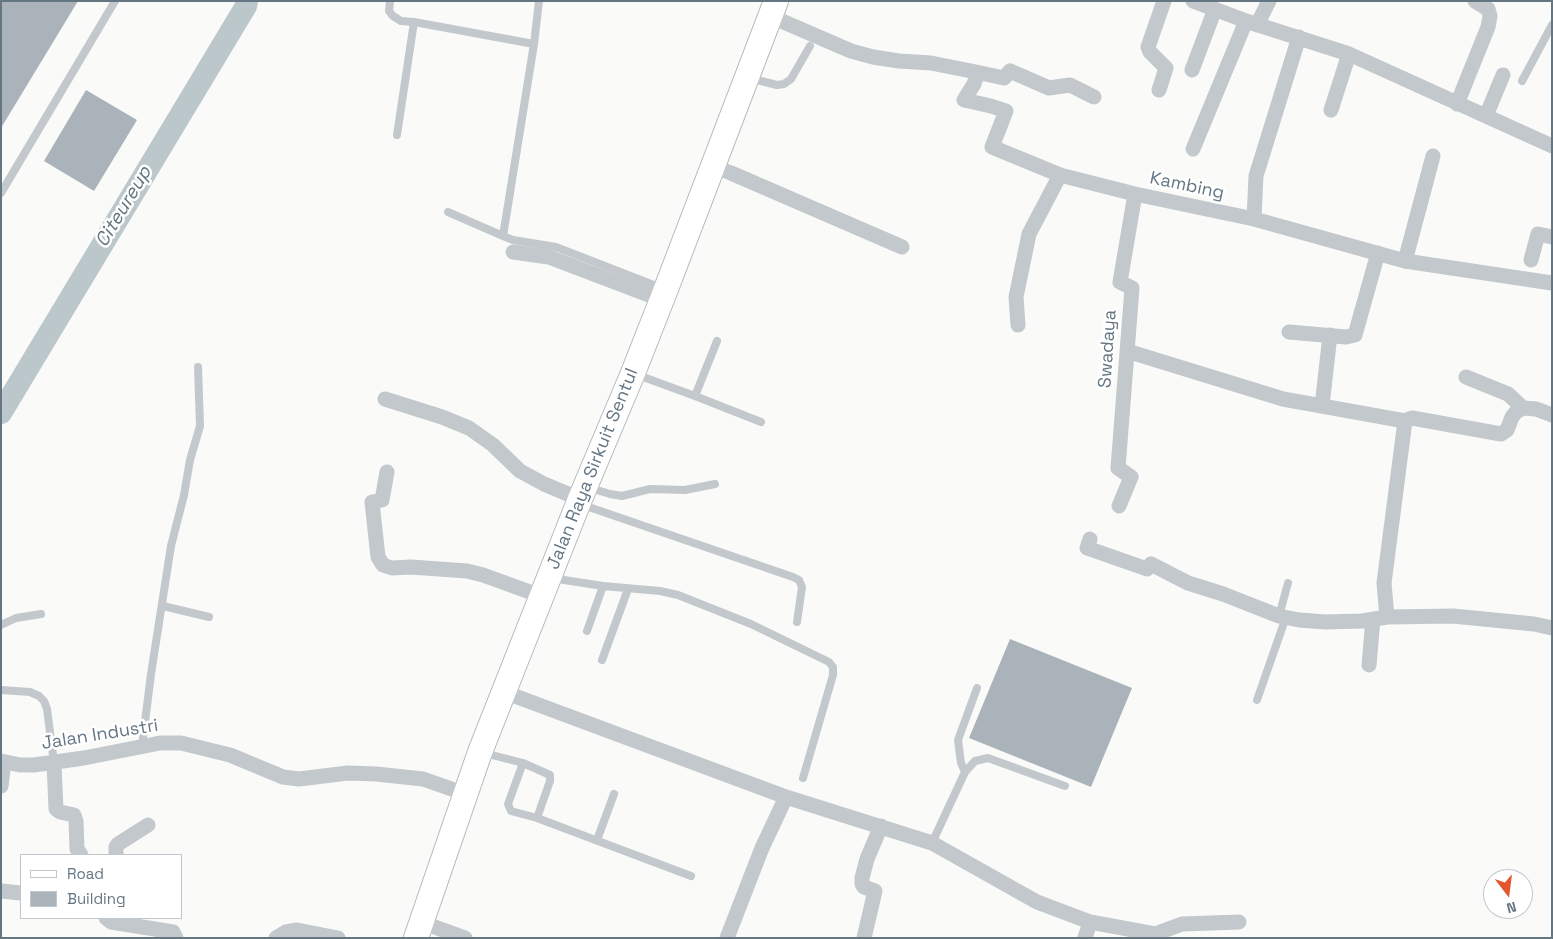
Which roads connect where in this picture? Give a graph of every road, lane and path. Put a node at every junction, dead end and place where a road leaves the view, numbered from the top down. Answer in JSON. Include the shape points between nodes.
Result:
{"nodes":[{"id":1,"x":115,"y":1,"type":"edge"},
{"id":2,"x":390,"y":1,"type":"edge"},
{"id":3,"x":539,"y":1,"type":"edge"},
{"id":4,"x":1164,"y":1,"type":"edge"},
{"id":5,"x":1193,"y":1,"type":"edge"},
{"id":6,"x":1269,"y":1,"type":"edge"},
{"id":7,"x":1475,"y":1,"type":"edge"},
{"id":8,"x":773,"y":9,"type":"edge"},
{"id":9,"x":1215,"y":10,"type":"junction"},
{"id":10,"x":414,"y":22,"type":"junction"},
{"id":11,"x":1252,"y":23,"type":"junction"},
{"id":12,"x":1552,"y":25,"type":"edge"},
{"id":13,"x":1299,"y":37,"type":"junction"},
{"id":14,"x":534,"y":44,"type":"junction"},
{"id":15,"x":810,"y":46,"type":"dead end"},
{"id":16,"x":1349,"y":54,"type":"junction"},
{"id":17,"x":1192,"y":70,"type":"dead end"},
{"id":18,"x":976,"y":72,"type":"junction"},
{"id":19,"x":1503,"y":75,"type":"dead end"},
{"id":20,"x":746,"y":77,"type":"junction"},
{"id":21,"x":1522,"y":81,"type":"dead end"},
{"id":22,"x":1159,"y":90,"type":"dead end"},
{"id":23,"x":1094,"y":97,"type":"dead end"},
{"id":24,"x":1458,"y":104,"type":"junction"},
{"id":25,"x":1331,"y":110,"type":"dead end"},
{"id":26,"x":1486,"y":116,"type":"junction"},
{"id":27,"x":397,"y":136,"type":"dead end"},
{"id":28,"x":1552,"y":146,"type":"edge"},
{"id":29,"x":1193,"y":149,"type":"dead end"},
{"id":30,"x":1433,"y":156,"type":"dead end"},
{"id":31,"x":712,"y":166,"type":"junction"},
{"id":32,"x":1060,"y":175,"type":"junction"},
{"id":33,"x":1,"y":193,"type":"edge"},
{"id":34,"x":1135,"y":194,"type":"junction"},
{"id":35,"x":448,"y":212,"type":"dead end"},
{"id":36,"x":1254,"y":219,"type":"junction"},
{"id":37,"x":503,"y":236,"type":"junction"},
{"id":38,"x":1552,"y":237,"type":"edge"},
{"id":39,"x":902,"y":247,"type":"dead end"},
{"id":40,"x":512,"y":252,"type":"dead end"},
{"id":41,"x":1378,"y":253,"type":"junction"},
{"id":42,"x":1531,"y":260,"type":"dead end"},
{"id":43,"x":1405,"y":261,"type":"junction"},
{"id":44,"x":1552,"y":283,"type":"edge"},
{"id":45,"x":664,"y":295,"type":"junction"},
{"id":46,"x":1018,"y":325,"type":"dead end"},
{"id":47,"x":1289,"y":332,"type":"dead end"},
{"id":48,"x":1330,"y":335,"type":"junction"},
{"id":49,"x":717,"y":341,"type":"dead end"},
{"id":50,"x":1127,"y":351,"type":"junction"},
{"id":51,"x":198,"y":367,"type":"dead end"},
{"id":52,"x":633,"y":373,"type":"junction"},
{"id":53,"x":1466,"y":377,"type":"dead end"},
{"id":54,"x":695,"y":396,"type":"junction"},
{"id":55,"x":385,"y":399,"type":"dead end"},
{"id":56,"x":1322,"y":406,"type":"junction"},
{"id":57,"x":1523,"y":408,"type":"junction"},
{"id":58,"x":1552,"y":415,"type":"edge"},
{"id":59,"x":1405,"y":421,"type":"junction"},
{"id":60,"x":761,"y":422,"type":"dead end"},
{"id":61,"x":386,"y":472,"type":"dead end"},
{"id":62,"x":715,"y":484,"type":"dead end"},
{"id":63,"x":581,"y":496,"type":"junction"},
{"id":64,"x":1119,"y":506,"type":"dead end"},
{"id":65,"x":1090,"y":539,"type":"dead end"},
{"id":66,"x":1288,"y":582,"type":"dead end"},
{"id":67,"x":603,"y":586,"type":"junction"},
{"id":68,"x":545,"y":587,"type":"junction"},
{"id":69,"x":628,"y":589,"type":"junction"},
{"id":70,"x":162,"y":606,"type":"junction"},
{"id":71,"x":41,"y":614,"type":"dead end"},
{"id":72,"x":209,"y":616,"type":"dead end"},
{"id":73,"x":1283,"y":617,"type":"junction"},
{"id":74,"x":1380,"y":618,"type":"junction"},
{"id":75,"x":797,"y":622,"type":"dead end"},
{"id":76,"x":1,"y":625,"type":"edge"},
{"id":77,"x":1552,"y":628,"type":"edge"},
{"id":78,"x":587,"y":631,"type":"dead end"},
{"id":79,"x":602,"y":660,"type":"dead end"},
{"id":80,"x":1369,"y":665,"type":"dead end"},
{"id":81,"x":977,"y":688,"type":"dead end"},
{"id":82,"x":1,"y":690,"type":"edge"},
{"id":83,"x":504,"y":692,"type":"junction"},
{"id":84,"x":1257,"y":700,"type":"dead end"},
{"id":85,"x":142,"y":746,"type":"junction"},
{"id":86,"x":480,"y":752,"type":"junction"},
{"id":87,"x":2,"y":762,"type":"edge"},
{"id":88,"x":54,"y":763,"type":"junction"},
{"id":89,"x":523,"y":763,"type":"junction"},
{"id":90,"x":965,"y":772,"type":"junction"},
{"id":91,"x":803,"y":778,"type":"dead end"},
{"id":92,"x":1,"y":786,"type":"edge"},
{"id":93,"x":1065,"y":786,"type":"dead end"},
{"id":94,"x":466,"y":794,"type":"junction"},
{"id":95,"x":614,"y":794,"type":"dead end"},
{"id":96,"x":786,"y":797,"type":"junction"},
{"id":97,"x":537,"y":818,"type":"junction"},
{"id":98,"x":148,"y":825,"type":"dead end"},
{"id":99,"x":881,"y":826,"type":"junction"},
{"id":100,"x":597,"y":840,"type":"junction"},
{"id":101,"x":932,"y":843,"type":"junction"},
{"id":102,"x":80,"y":854,"type":"edge"},
{"id":103,"x":116,"y":854,"type":"edge"},
{"id":104,"x":691,"y":876,"type":"dead end"},
{"id":105,"x":1,"y":891,"type":"edge"},
{"id":106,"x":20,"y":893,"type":"edge"},
{"id":107,"x":107,"y":919,"type":"edge"},
{"id":108,"x":1090,"y":922,"type":"junction"},
{"id":109,"x":1239,"y":922,"type":"dead end"},
{"id":110,"x":419,"y":930,"type":"edge"},
{"id":111,"x":176,"y":938,"type":"edge"},
{"id":112,"x":276,"y":938,"type":"edge"},
{"id":113,"x":338,"y":938,"type":"edge"},
{"id":114,"x":465,"y":938,"type":"edge"},
{"id":115,"x":727,"y":938,"type":"edge"},
{"id":116,"x":864,"y":938,"type":"edge"},
{"id":117,"x":1086,"y":938,"type":"edge"}],
"edges":[{"from":1,"to":33,"type":"lane"},
{"from":2,"to":10,"type":"lane","via":[[392,16]]},
{"from":3,"to":14,"type":"lane"},
{"from":4,"to":22,"type":"street","via":[[1148,47],[1166,68]]},
{"from":5,"to":9,"type":"street"},
{"from":6,"to":11,"type":"street"},
{"from":7,"to":24,"type":"street","via":[[1488,9],[1490,16]]},
{"from":8,"to":18,"type":"street","via":[[851,51]]},
{"from":8,"to":20,"type":"main road","name":"Jalan Raya Sirkuit Sentul"},
{"from":9,"to":11,"type":"street"},
{"from":9,"to":17,"type":"street"},
{"from":10,"to":14,"type":"lane"},
{"from":10,"to":27,"type":"lane"},
{"from":11,"to":13,"type":"street"},
{"from":11,"to":29,"type":"street"},
{"from":12,"to":21,"type":"lane"},
{"from":13,"to":16,"type":"street"},
{"from":13,"to":36,"type":"street","via":[[1256,176]]},
{"from":14,"to":37,"type":"lane"},
{"from":15,"to":20,"type":"lane","via":[[791,79],[784,84]]},
{"from":16,"to":24,"type":"street"},
{"from":16,"to":25,"type":"street"},
{"from":18,"to":23,"type":"street","via":[[1004,78],[1010,71],[1049,88],[1070,85]]},
{"from":18,"to":32,"type":"street","name":"Kambing","via":[[974,84],[964,100],[1006,111],[992,147]]},
{"from":19,"to":26,"type":"street"},
{"from":20,"to":31,"type":"main road","name":"Jalan Raya Sirkuit Sentul"},
{"from":24,"to":26,"type":"street"},
{"from":26,"to":28,"type":"street"},
{"from":30,"to":43,"type":"street"},
{"from":31,"to":39,"type":"street"},
{"from":31,"to":45,"type":"main road","name":"Jalan Raya Sirkuit Sentul"},
{"from":32,"to":34,"type":"street","name":"Kambing"},
{"from":32,"to":46,"type":"street","via":[[1029,234],[1016,296]]},
{"from":34,"to":36,"type":"street","name":"Kambing"},
{"from":34,"to":50,"type":"street","name":"Swadaya","via":[[1120,282],[1132,288]]},
{"from":35,"to":37,"type":"lane"},
{"from":36,"to":41,"type":"street","name":"Kambing"},
{"from":37,"to":45,"type":"lane","via":[[556,247]]},
{"from":38,"to":42,"type":"street","via":[[1538,234]]},
{"from":40,"to":45,"type":"street","via":[[549,257]]},
{"from":41,"to":43,"type":"street","name":"Kambing"},
{"from":41,"to":48,"type":"street","via":[[1356,333],[1352,337]]},
{"from":43,"to":44,"type":"street","name":"Kambing"},
{"from":45,"to":52,"type":"main road","name":"Jalan Raya Sirkuit Sentul"},
{"from":47,"to":48,"type":"street"},
{"from":48,"to":56,"type":"street"},
{"from":49,"to":54,"type":"lane"},
{"from":50,"to":56,"type":"street","via":[[1283,399]]},
{"from":50,"to":64,"type":"street","name":"Swadaya","via":[[1118,468],[1131,477]]},
{"from":51,"to":70,"type":"lane","via":[[200,426],[171,546]]},
{"from":52,"to":54,"type":"lane"},
{"from":52,"to":63,"type":"main road","name":"Jalan Raya Sirkuit Sentul"},
{"from":53,"to":57,"type":"street","via":[[1508,394]]},
{"from":54,"to":60,"type":"lane"},
{"from":55,"to":63,"type":"street","via":[[469,428],[520,471],[544,484]]},
{"from":56,"to":59,"type":"street"},
{"from":57,"to":58,"type":"street"},
{"from":57,"to":59,"type":"street","via":[[1516,412],[1507,430],[1501,434],[1412,418]]},
{"from":59,"to":74,"type":"street"},
{"from":61,"to":68,"type":"street","via":[[382,500],[372,502],[378,557],[383,564],[392,568],[476,573]]},
{"from":62,"to":63,"type":"lane","via":[[622,496]]},
{"from":63,"to":68,"type":"main road","name":"Jalan Raya Sirkuit Sentul"},
{"from":63,"to":75,"type":"lane","via":[[793,576],[802,587]]},
{"from":65,"to":73,"type":"street","via":[[1087,548],[1147,569],[1151,564],[1188,583]]},
{"from":66,"to":73,"type":"lane"},
{"from":67,"to":68,"type":"lane"},
{"from":67,"to":69,"type":"lane"},
{"from":67,"to":78,"type":"lane"},
{"from":68,"to":83,"type":"main road","name":"Jalan Raya Sirkuit Sentul"},
{"from":69,"to":79,"type":"lane"},
{"from":69,"to":91,"type":"lane","via":[[660,591],[691,600],[751,624],[832,664],[832,679]]},
{"from":70,"to":72,"type":"lane"},
{"from":70,"to":85,"type":"lane"},
{"from":71,"to":76,"type":"lane","via":[[16,618]]},
{"from":73,"to":74,"type":"street","via":[[1325,622]]},
{"from":73,"to":84,"type":"lane"},
{"from":74,"to":77,"type":"street","via":[[1453,616]]},
{"from":74,"to":80,"type":"street"},
{"from":81,"to":90,"type":"lane","via":[[958,736],[957,744]]},
{"from":82,"to":88,"type":"lane","via":[[30,692],[44,701]]},
{"from":83,"to":86,"type":"main road","name":"Jalan Raya Sirkuit Sentul"},
{"from":83,"to":96,"type":"street"},
{"from":85,"to":88,"type":"street","name":"Jalan Industri"},
{"from":85,"to":94,"type":"street","name":"Jalan Industri","via":[[187,744],[230,756],[283,778],[376,774],[423,779]]},
{"from":86,"to":89,"type":"lane"},
{"from":86,"to":94,"type":"main road","name":"Jalan Raya Sirkuit Sentul"},
{"from":87,"to":88,"type":"street","name":"Jalan Industri"},
{"from":87,"to":92,"type":"street"},
{"from":88,"to":102,"type":"street","via":[[56,809],[74,814],[77,849]]},
{"from":89,"to":97,"type":"lane","via":[[551,777]]},
{"from":89,"to":97,"type":"lane","via":[[508,807],[511,811]]},
{"from":90,"to":93,"type":"lane","via":[[975,761],[988,758]]},
{"from":90,"to":101,"type":"lane"},
{"from":94,"to":110,"type":"main road","name":"Jalan Raya Sirkuit Sentul"},
{"from":95,"to":100,"type":"lane"},
{"from":96,"to":99,"type":"street"},
{"from":96,"to":115,"type":"street"},
{"from":97,"to":100,"type":"lane"},
{"from":98,"to":103,"type":"street","via":[[118,844]]},
{"from":99,"to":101,"type":"street"},
{"from":99,"to":116,"type":"street","via":[[862,878],[864,886],[875,891]]},
{"from":100,"to":104,"type":"lane"},
{"from":101,"to":108,"type":"street","via":[[1037,902]]},
{"from":105,"to":106,"type":"street"},
{"from":107,"to":111,"type":"street","via":[[172,932]]},
{"from":108,"to":109,"type":"street","via":[[1155,934],[1182,924]]},
{"from":108,"to":117,"type":"street"},
{"from":110,"to":114,"type":"street"},
{"from":112,"to":113,"type":"street","via":[[297,930]]}]}
